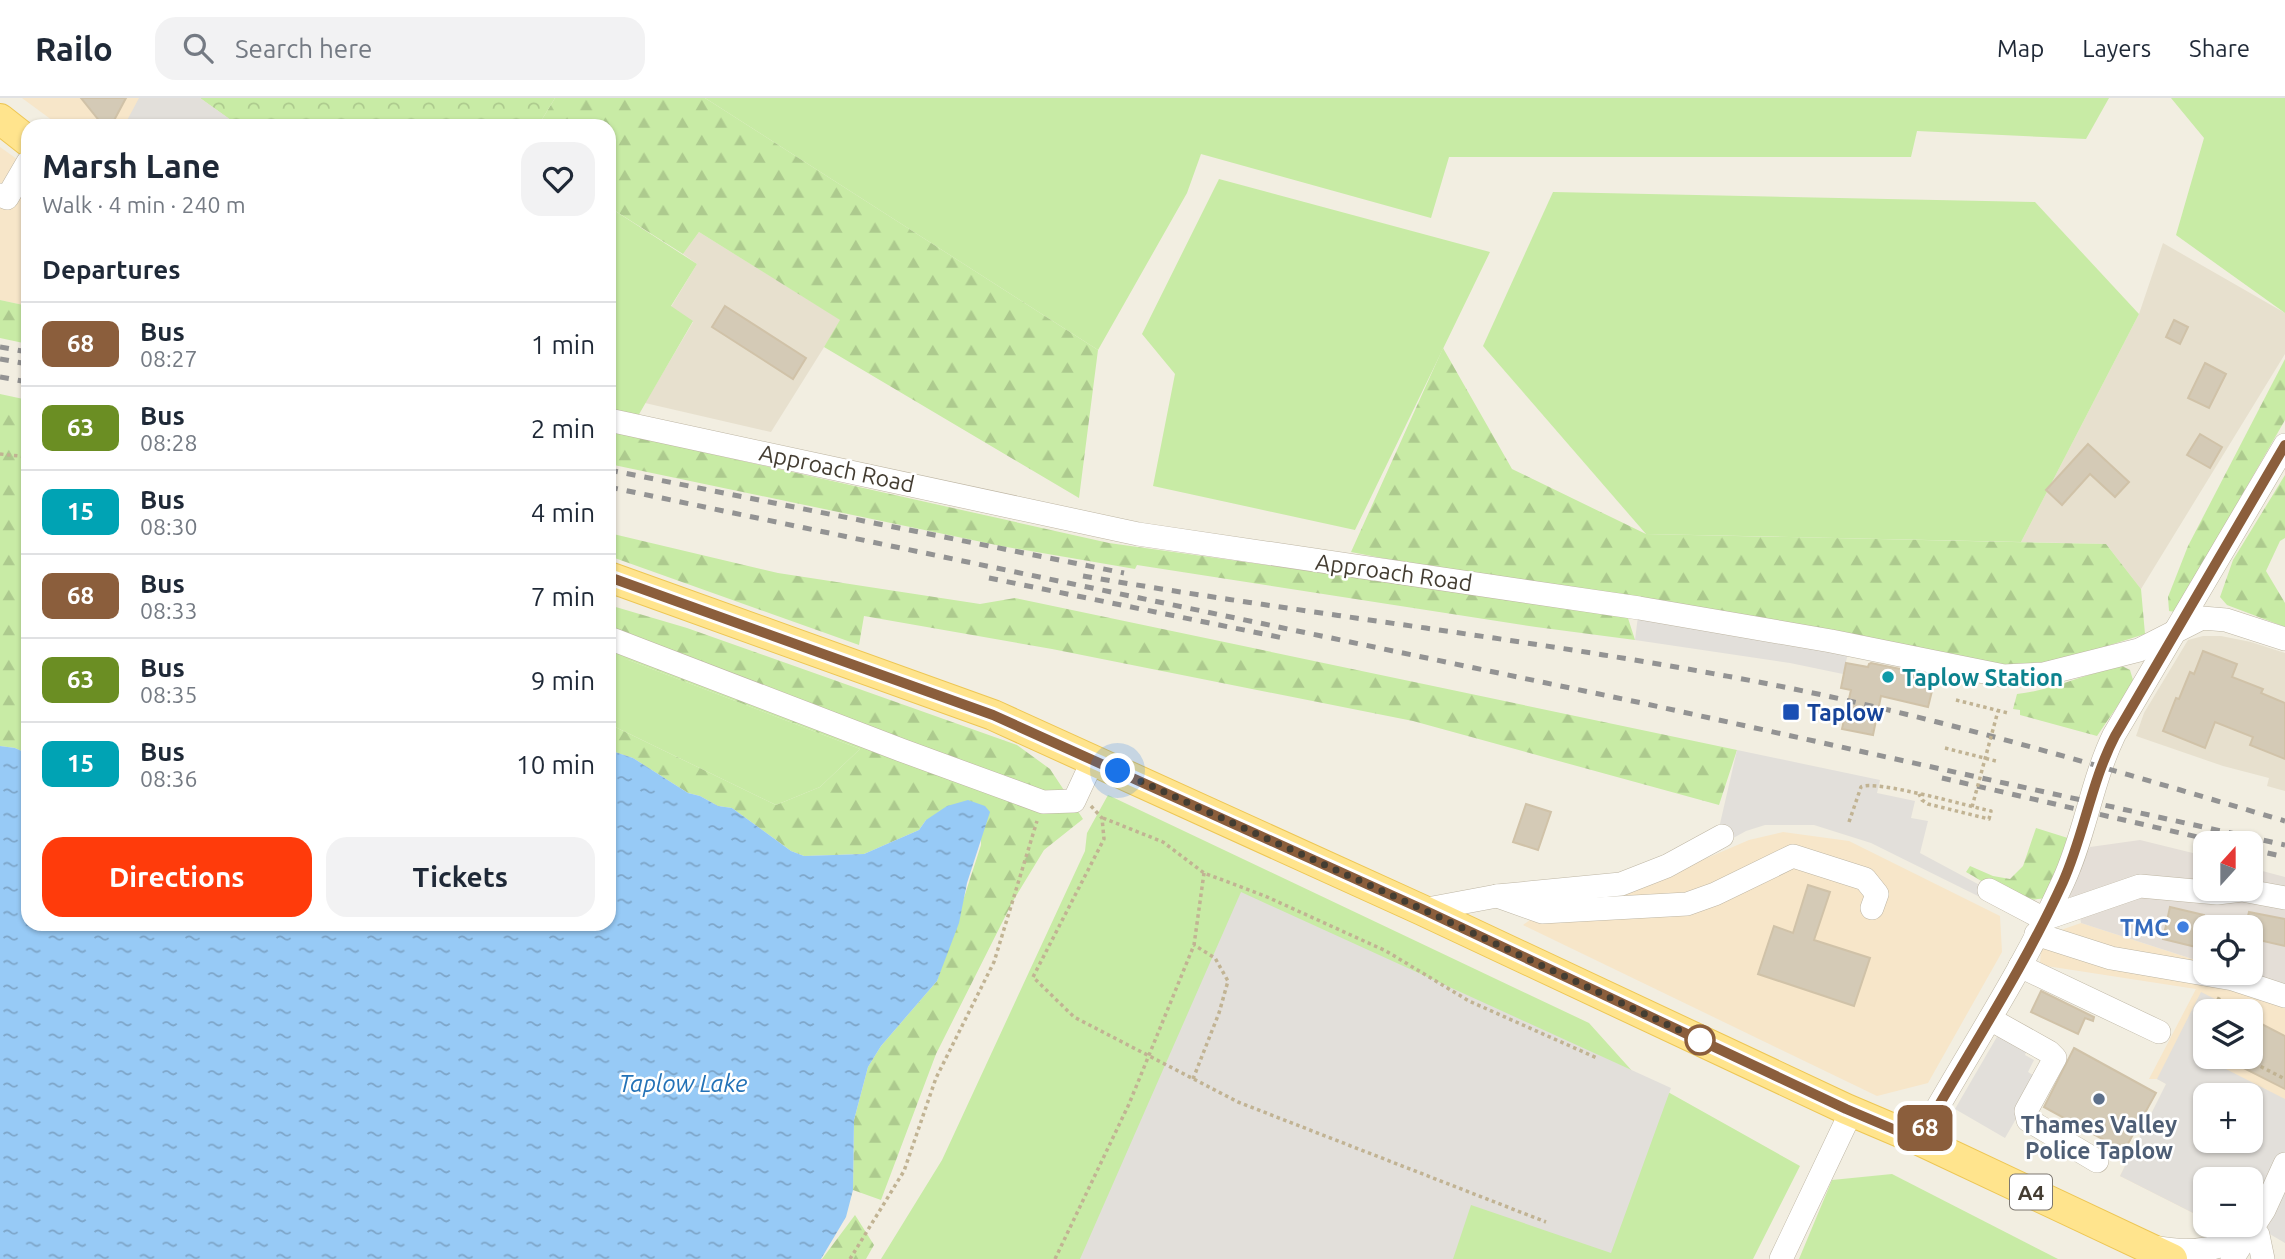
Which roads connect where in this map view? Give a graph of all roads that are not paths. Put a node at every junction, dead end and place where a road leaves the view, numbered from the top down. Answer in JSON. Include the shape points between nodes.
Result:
{"nodes":[{"id":1,"x":0,"y":119,"type":"edge"},
{"id":2,"x":21,"y":136,"type":"edge"},
{"id":3,"x":21,"y":173,"type":"edge"},
{"id":4,"x":2,"y":203,"type":"edge"},
{"id":5,"x":616,"y":422,"type":"edge"},
{"id":6,"x":2285,"y":445,"type":"edge"},
{"id":7,"x":616,"y":580,"type":"edge"},
{"id":8,"x":2177,"y":631,"type":"junction"},
{"id":9,"x":2285,"y":639,"type":"edge"},
{"id":10,"x":616,"y":641,"type":"edge"},
{"id":11,"x":1093,"y":760,"type":"junction"},
{"id":12,"x":1722,"y":836,"type":"dead end"},
{"id":13,"x":1989,"y":890,"type":"dead end"},
{"id":14,"x":1497,"y":896,"type":"junction"},
{"id":15,"x":2285,"y":898,"type":"edge"},
{"id":16,"x":1872,"y":908,"type":"dead end"},
{"id":17,"x":1422,"y":909,"type":"junction"},
{"id":18,"x":2040,"y":926,"type":"junction"},
{"id":19,"x":2020,"y":966,"type":"junction"},
{"id":20,"x":2285,"y":996,"type":"edge"},
{"id":21,"x":1990,"y":1019,"type":"junction"},
{"id":22,"x":2159,"y":1032,"type":"dead end"},
{"id":23,"x":1851,"y":1112,"type":"junction"},
{"id":24,"x":1919,"y":1140,"type":"junction"},
{"id":25,"x":2097,"y":1161,"type":"dead end"},
{"id":26,"x":2285,"y":1164,"type":"edge"},
{"id":27,"x":2263,"y":1212,"type":"edge"},
{"id":28,"x":2244,"y":1237,"type":"edge"},
{"id":29,"x":2251,"y":1237,"type":"edge"},
{"id":30,"x":2254,"y":1237,"type":"edge"},
{"id":31,"x":2255,"y":1237,"type":"edge"},
{"id":32,"x":2143,"y":1245,"type":"junction"},
{"id":33,"x":1781,"y":1259,"type":"edge"},
{"id":34,"x":2172,"y":1259,"type":"edge"},
{"id":35,"x":2232,"y":1259,"type":"edge"},
{"id":36,"x":2252,"y":1259,"type":"edge"},
{"id":37,"x":2263,"y":1259,"type":"edge"}],
"edges":[{"from":1,"to":2,"type":"main road"},
{"from":3,"to":4,"type":"street"},
{"from":5,"to":8,"type":"street","name":"Approach Road","via":[[1138,534],[1639,608],[2004,676],[2043,674],[2131,652]]},
{"from":6,"to":8,"type":"street"},
{"from":7,"to":11,"type":"main road","number":"A4","via":[[993,715]]},
{"from":8,"to":9,"type":"street","name":"Approach Road","via":[[2202,618],[2214,618]]},
{"from":8,"to":18,"type":"street","via":[[2109,746],[2079,841]]},
{"from":10,"to":11,"type":"street","via":[[1043,802],[1074,801]]},
{"from":11,"to":17,"type":"main road","number":"A4"},
{"from":12,"to":14,"type":"street","via":[[1621,884]]},
{"from":13,"to":18,"type":"street"},
{"from":14,"to":16,"type":"street","via":[[1542,912],[1687,904],[1793,856],[1865,879],[1878,894]]},
{"from":14,"to":17,"type":"street"},
{"from":15,"to":18,"type":"street","via":[[2242,890],[2217,893],[2140,886]]},
{"from":17,"to":23,"type":"main road","number":"A4"},
{"from":18,"to":19,"type":"street"},
{"from":18,"to":20,"type":"street","via":[[2111,958],[2233,979]]},
{"from":19,"to":21,"type":"street"},
{"from":19,"to":22,"type":"street"},
{"from":21,"to":24,"type":"street"},
{"from":21,"to":25,"type":"street","via":[[2054,1058],[2026,1111],[2028,1120]]},
{"from":23,"to":24,"type":"main road","number":"A4"},
{"from":23,"to":33,"type":"street"},
{"from":24,"to":32,"type":"main road","number":"A4"},
{"from":26,"to":27,"type":"street"},
{"from":28,"to":32,"type":"street","via":[[2200,1250]]},
{"from":29,"to":35,"type":"street"},
{"from":30,"to":36,"type":"street"},
{"from":31,"to":37,"type":"street"},
{"from":32,"to":34,"type":"main road","number":"A4"}]}
